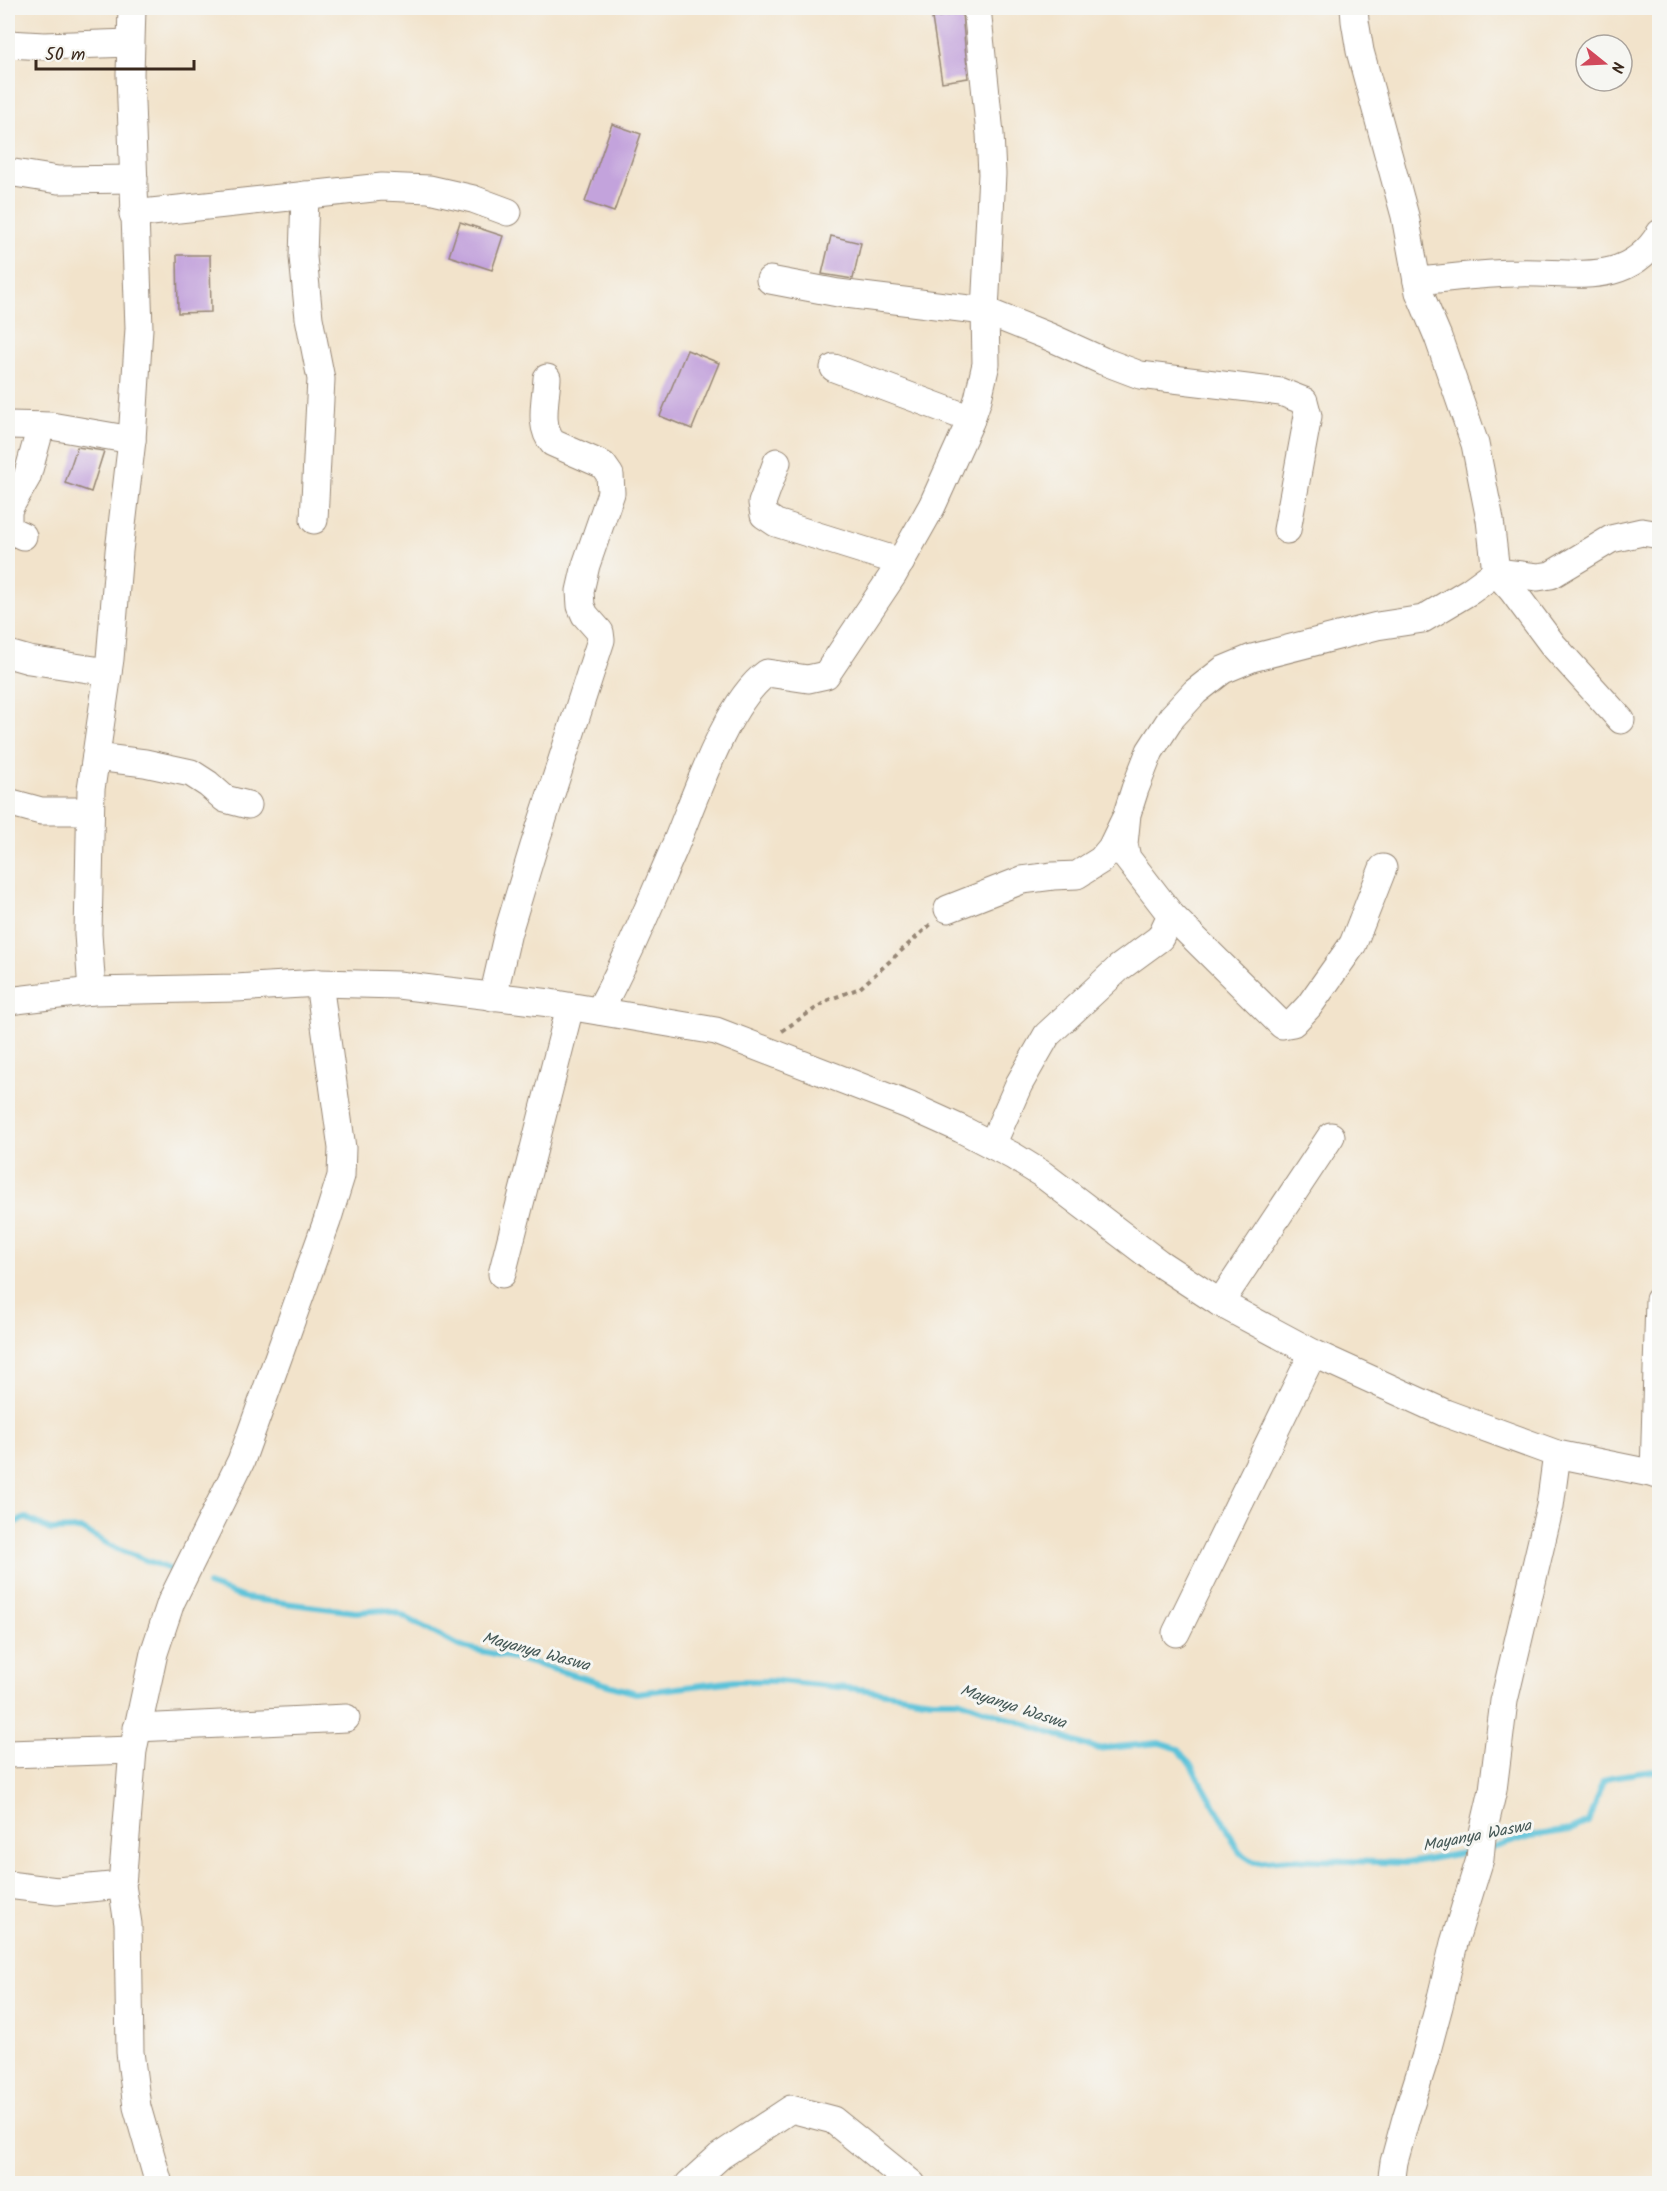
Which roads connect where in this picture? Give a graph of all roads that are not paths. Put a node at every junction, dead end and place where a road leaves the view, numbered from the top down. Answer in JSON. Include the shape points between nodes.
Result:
{"nodes":[{"id":1,"x":132,"y":8,"type":"edge"},
{"id":2,"x":978,"y":8,"type":"edge"},
{"id":3,"x":1354,"y":8,"type":"edge"},
{"id":4,"x":130,"y":43,"type":"junction"},
{"id":5,"x":8,"y":44,"type":"edge"},
{"id":6,"x":8,"y":172,"type":"edge"},
{"id":7,"x":134,"y":178,"type":"junction"},
{"id":8,"x":304,"y":195,"type":"junction"},
{"id":9,"x":508,"y":212,"type":"dead end"},
{"id":10,"x":133,"y":214,"type":"junction"},
{"id":11,"x":1659,"y":233,"type":"edge"},
{"id":12,"x":770,"y":280,"type":"dead end"},
{"id":13,"x":1417,"y":281,"type":"junction"},
{"id":14,"x":986,"y":311,"type":"junction"},
{"id":15,"x":834,"y":368,"type":"dead end"},
{"id":16,"x":547,"y":378,"type":"dead end"},
{"id":17,"x":971,"y":419,"type":"junction"},
{"id":18,"x":8,"y":425,"type":"edge"},
{"id":19,"x":41,"y":426,"type":"junction"},
{"id":20,"x":132,"y":440,"type":"junction"},
{"id":21,"x":777,"y":462,"type":"dead end"},
{"id":22,"x":314,"y":520,"type":"dead end"},
{"id":23,"x":1287,"y":530,"type":"dead end"},
{"id":24,"x":1659,"y":535,"type":"edge"},
{"id":25,"x":23,"y":536,"type":"dead end"},
{"id":26,"x":901,"y":562,"type":"junction"},
{"id":27,"x":1496,"y":572,"type":"junction"},
{"id":28,"x":8,"y":654,"type":"edge"},
{"id":29,"x":108,"y":672,"type":"junction"},
{"id":30,"x":1621,"y":720,"type":"dead end"},
{"id":31,"x":96,"y":757,"type":"junction"},
{"id":32,"x":8,"y":802,"type":"edge"},
{"id":33,"x":248,"y":805,"type":"dead end"},
{"id":34,"x":90,"y":811,"type":"junction"},
{"id":35,"x":1127,"y":814,"type":"junction"},
{"id":36,"x":1383,"y":868,"type":"dead end"},
{"id":37,"x":948,"y":909,"type":"road end"},
{"id":38,"x":1171,"y":915,"type":"junction"},
{"id":39,"x":319,"y":983,"type":"junction"},
{"id":40,"x":92,"y":991,"type":"junction"},
{"id":41,"x":493,"y":997,"type":"junction"},
{"id":42,"x":8,"y":1000,"type":"edge"},
{"id":43,"x":570,"y":1007,"type":"junction"},
{"id":44,"x":599,"y":1011,"type":"junction"},
{"id":45,"x":1331,"y":1136,"type":"dead end"},
{"id":46,"x":992,"y":1145,"type":"junction"},
{"id":47,"x":502,"y":1274,"type":"dead end"},
{"id":48,"x":1659,"y":1300,"type":"edge"},
{"id":49,"x":1220,"y":1303,"type":"junction"},
{"id":50,"x":1313,"y":1353,"type":"junction"},
{"id":51,"x":1557,"y":1454,"type":"junction"},
{"id":52,"x":1657,"y":1475,"type":"edge"},
{"id":53,"x":1176,"y":1633,"type":"dead end"},
{"id":54,"x":346,"y":1718,"type":"dead end"},
{"id":55,"x":135,"y":1739,"type":"junction"},
{"id":56,"x":8,"y":1754,"type":"edge"},
{"id":57,"x":8,"y":1885,"type":"edge"},
{"id":58,"x":122,"y":1885,"type":"junction"},
{"id":59,"x":159,"y":2184,"type":"edge"},
{"id":60,"x":689,"y":2184,"type":"edge"},
{"id":61,"x":912,"y":2184,"type":"edge"},
{"id":62,"x":1391,"y":2184,"type":"edge"}],
"edges":[{"from":1,"to":4,"type":"street"},
{"from":2,"to":14,"type":"street","via":[[992,174]]},
{"from":3,"to":13,"type":"street","via":[[1360,51],[1406,216]]},
{"from":4,"to":5,"type":"street"},
{"from":4,"to":7,"type":"street"},
{"from":6,"to":7,"type":"street","via":[[58,180]]},
{"from":7,"to":10,"type":"street"},
{"from":8,"to":9,"type":"street","via":[[382,187],[429,189]]},
{"from":8,"to":10,"type":"street"},
{"from":8,"to":22,"type":"street","via":[[303,257],[321,379]]},
{"from":10,"to":20,"type":"street","via":[[139,328]]},
{"from":11,"to":13,"type":"street","via":[[1642,256],[1621,269],[1588,275],[1518,273]]},
{"from":12,"to":14,"type":"street","via":[[838,293]]},
{"from":13,"to":27,"type":"street","via":[[1475,444]]},
{"from":14,"to":17,"type":"street","via":[[986,364]]},
{"from":14,"to":23,"type":"street","via":[[1140,375],[1281,392],[1304,401],[1308,416]]},
{"from":15,"to":17,"type":"street"},
{"from":16,"to":41,"type":"street","via":[[544,429],[548,438],[603,465],[610,474],[611,493],[580,591],[581,606],[600,632],[601,640],[534,846]]},
{"from":17,"to":26,"type":"street","via":[[932,506]]},
{"from":18,"to":19,"type":"street"},
{"from":19,"to":20,"type":"street"},
{"from":19,"to":25,"type":"street","via":[[27,477],[8,510],[8,529]]},
{"from":20,"to":29,"type":"street"},
{"from":21,"to":26,"type":"street","via":[[762,503],[764,515]]},
{"from":24,"to":27,"type":"street","via":[[1642,532],[1611,539],[1551,575]]},
{"from":26,"to":44,"type":"street","via":[[826,675],[808,679],[767,673],[746,694],[701,780],[618,976]]},
{"from":27,"to":30,"type":"street","via":[[1553,645]]},
{"from":27,"to":35,"type":"street","via":[[1424,619],[1377,626],[1252,657],[1223,670],[1172,717],[1150,751]]},
{"from":28,"to":29,"type":"street"},
{"from":29,"to":31,"type":"street"},
{"from":31,"to":33,"type":"street","via":[[191,773],[225,799]]},
{"from":31,"to":34,"type":"street"},
{"from":32,"to":34,"type":"street","via":[[41,811]]},
{"from":34,"to":40,"type":"street","via":[[88,934]]},
{"from":35,"to":37,"type":"street","via":[[1111,848],[1101,860],[1077,875],[1022,880]]},
{"from":35,"to":38,"type":"street","via":[[1127,858]]},
{"from":36,"to":38,"type":"street","via":[[1353,944],[1293,1023],[1282,1025]]},
{"from":38,"to":46,"type":"street","via":[[1160,938],[1119,968],[1047,1035],[1019,1084]]},
{"from":39,"to":40,"type":"street"},
{"from":39,"to":41,"type":"street","via":[[398,985]]},
{"from":39,"to":55,"type":"street","via":[[342,1148],[341,1176],[241,1461],[171,1602],[154,1653]]},
{"from":40,"to":42,"type":"street"},
{"from":41,"to":43,"type":"street"},
{"from":43,"to":44,"type":"street"},
{"from":43,"to":47,"type":"street"},
{"from":44,"to":46,"type":"street","via":[[716,1031],[908,1105]]},
{"from":45,"to":49,"type":"street"},
{"from":46,"to":49,"type":"street","via":[[1042,1174],[1159,1263]]},
{"from":48,"to":52,"type":"street"},
{"from":49,"to":50,"type":"street"},
{"from":50,"to":51,"type":"street","via":[[1445,1413]]},
{"from":50,"to":53,"type":"street"},
{"from":51,"to":52,"type":"street"},
{"from":51,"to":62,"type":"street","via":[[1550,1506],[1504,1701],[1481,1848]]},
{"from":54,"to":55,"type":"street"},
{"from":55,"to":56,"type":"street"},
{"from":55,"to":58,"type":"street"},
{"from":57,"to":58,"type":"street","via":[[57,1891]]},
{"from":58,"to":59,"type":"street","via":[[128,1924],[130,2052],[137,2107]]},
{"from":60,"to":61,"type":"street","via":[[720,2156],[791,2109],[833,2120]]}]}
